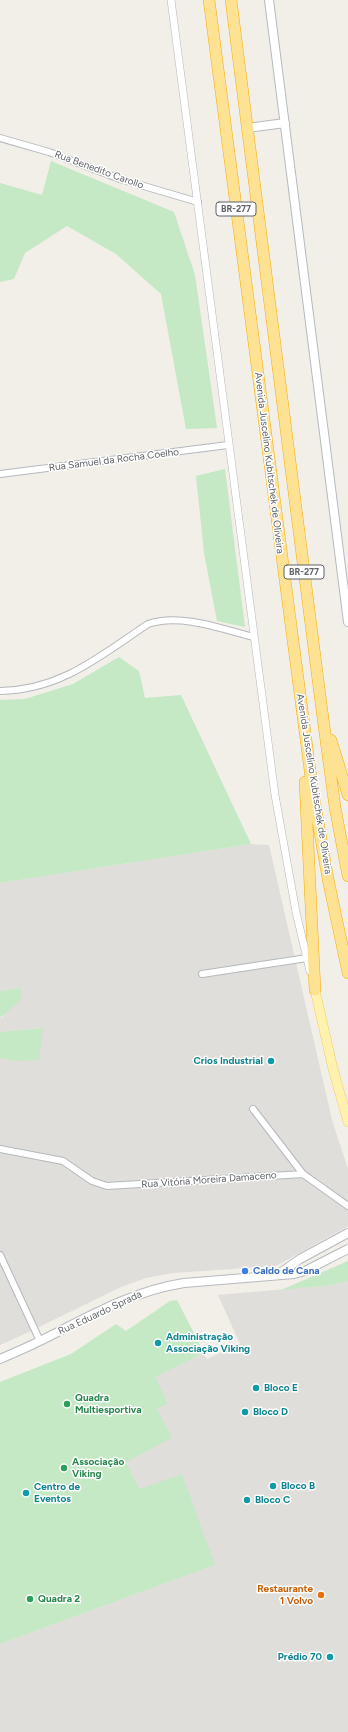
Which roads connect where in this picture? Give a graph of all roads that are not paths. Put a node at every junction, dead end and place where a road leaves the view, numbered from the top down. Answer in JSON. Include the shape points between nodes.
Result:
{"nodes":[{"id":1,"x":171,"y":0,"type":"edge"},
{"id":2,"x":209,"y":0,"type":"edge"},
{"id":3,"x":231,"y":0,"type":"edge"},
{"id":4,"x":269,"y":0,"type":"edge"},
{"id":5,"x":285,"y":123,"type":"junction"},
{"id":6,"x":247,"y":128,"type":"junction"},
{"id":7,"x":0,"y":138,"type":"edge"},
{"id":8,"x":198,"y":202,"type":"junction"},
{"id":9,"x":228,"y":445,"type":"junction"},
{"id":10,"x":0,"y":474,"type":"edge"},
{"id":11,"x":348,"y":622,"type":"edge"},
{"id":12,"x":254,"y":637,"type":"junction"},
{"id":13,"x":294,"y":650,"type":"junction"},
{"id":14,"x":0,"y":691,"type":"edge"},
{"id":15,"x":322,"y":711,"type":"junction"},
{"id":16,"x":348,"y":794,"type":"edge"},
{"id":17,"x":348,"y":876,"type":"edge"},
{"id":18,"x":306,"y":958,"type":"junction"},
{"id":19,"x":348,"y":972,"type":"edge"},
{"id":20,"x":202,"y":974,"type":"dead end"},
{"id":21,"x":315,"y":990,"type":"junction"},
{"id":22,"x":253,"y":1109,"type":"dead end"},
{"id":23,"x":348,"y":1122,"type":"edge"},
{"id":24,"x":0,"y":1148,"type":"edge"},
{"id":25,"x":303,"y":1174,"type":"junction"},
{"id":26,"x":346,"y":1204,"type":"edge"},
{"id":27,"x":348,"y":1233,"type":"edge"},
{"id":28,"x":348,"y":1249,"type":"edge"},
{"id":29,"x":0,"y":1255,"type":"edge"},
{"id":30,"x":276,"y":1276,"type":"junction"},
{"id":31,"x":40,"y":1341,"type":"junction"},
{"id":32,"x":0,"y":1359,"type":"edge"}],
"edges":[{"from":1,"to":8,"type":"street"},
{"from":2,"to":13,"type":"highway","name":"Avenida Juscelino Kubitschek de Oliveira","number":"BR-277"},
{"from":3,"to":6,"type":"highway","name":"Avenida Juscelino Kubitschek de Oliveira","number":"BR-277"},
{"from":4,"to":5,"type":"main road"},
{"from":5,"to":6,"type":"main road"},
{"from":5,"to":11,"type":"main road"},
{"from":6,"to":15,"type":"highway","name":"Avenida Juscelino Kubitschek de Oliveira","number":"BR-277"},
{"from":7,"to":8,"type":"street","name":"Rua Benedito Carollo","via":[[49,152],[120,179]]},
{"from":8,"to":9,"type":"street"},
{"from":9,"to":10,"type":"street","name":"Rua Samuel da Rocha Coelho"},
{"from":9,"to":12,"type":"street"},
{"from":12,"to":14,"type":"street","via":[[185,621],[159,620],[148,624],[69,675],[30,688]]},
{"from":12,"to":18,"type":"street","via":[[277,810]]},
{"from":13,"to":19,"type":"highway","name":"Avenida Juscelino Kubitschek de Oliveira","number":"BR-277","via":[[320,836]]},
{"from":13,"to":21,"type":"highway","via":[[306,801]]},
{"from":15,"to":16,"type":"highway"},
{"from":15,"to":17,"type":"highway","name":"Avenida Juscelino Kubitschek de Oliveira","number":"BR-277","via":[[335,807]]},
{"from":18,"to":20,"type":"street"},
{"from":18,"to":21,"type":"street"},
{"from":21,"to":23,"type":"main road"},
{"from":22,"to":25,"type":"street"},
{"from":24,"to":25,"type":"street","name":"Rua Vitória Moreira Damaceno","via":[[63,1161],[92,1181],[114,1186]]},
{"from":25,"to":26,"type":"street"},
{"from":27,"to":30,"type":"main road","via":[[300,1259]]},
{"from":28,"to":30,"type":"main road","name":"Rua Eduardo Sprada","via":[[305,1271]]},
{"from":29,"to":31,"type":"street"},
{"from":30,"to":31,"type":"main road","name":"Rua Eduardo Sprada","via":[[184,1284],[140,1293]]},
{"from":31,"to":32,"type":"main road","name":"Rua Eduardo Sprada"}]}
